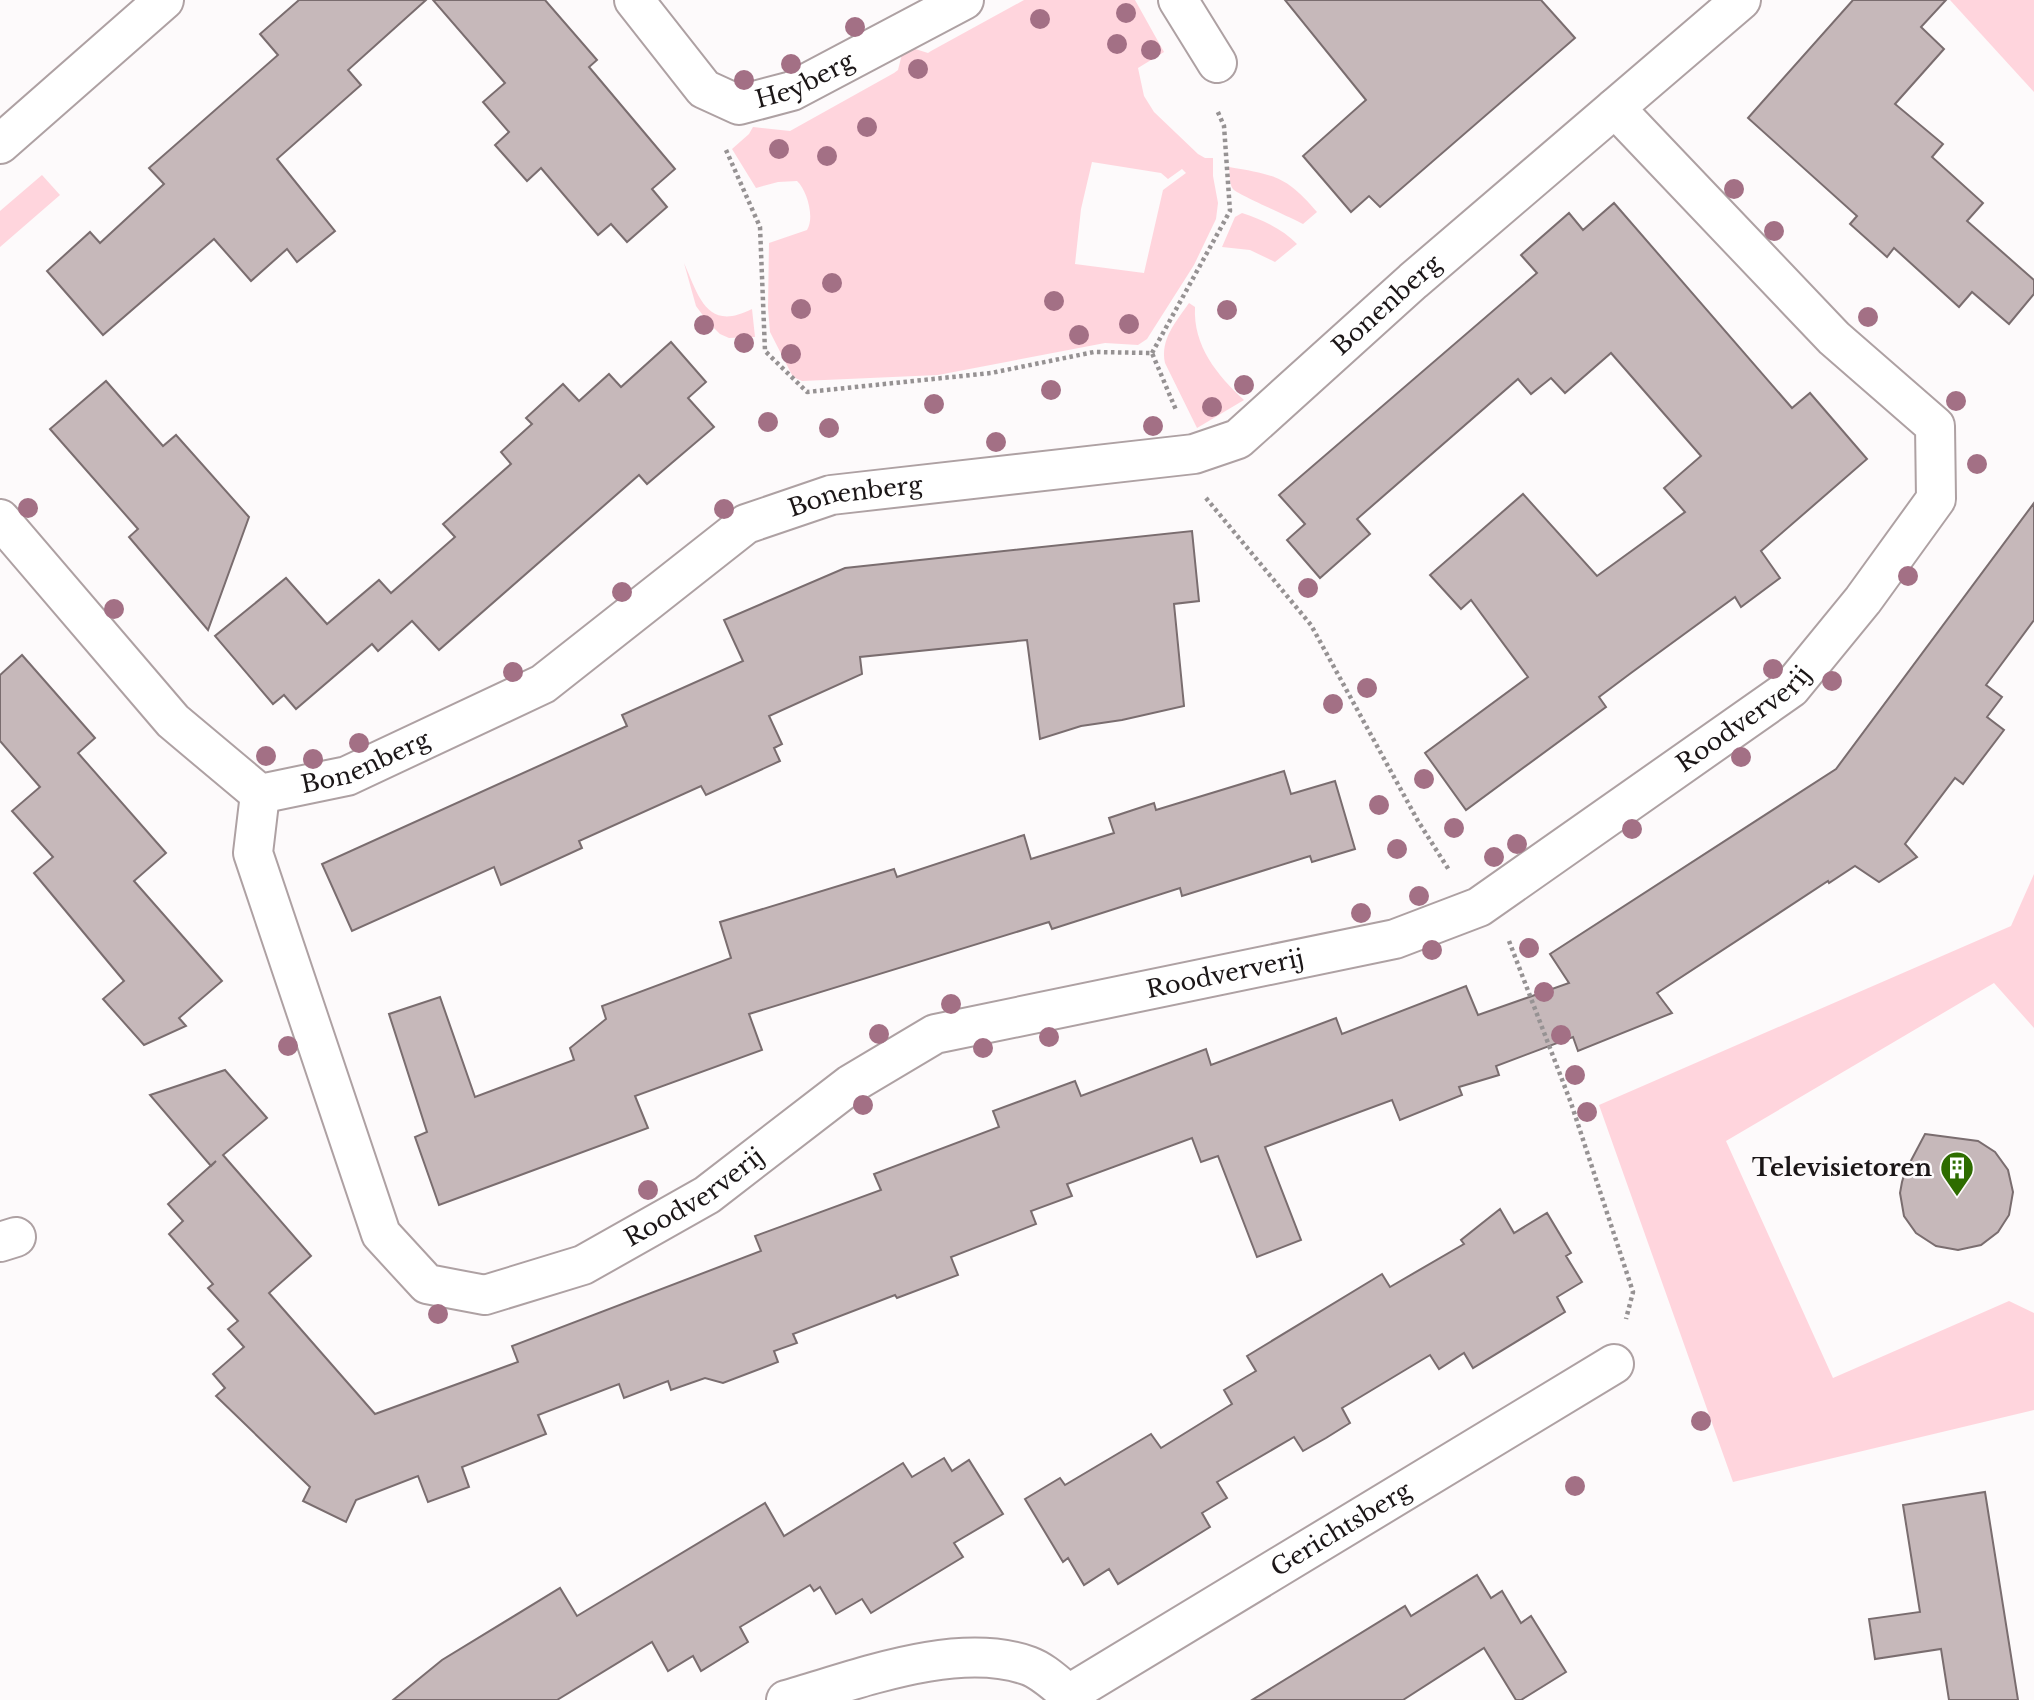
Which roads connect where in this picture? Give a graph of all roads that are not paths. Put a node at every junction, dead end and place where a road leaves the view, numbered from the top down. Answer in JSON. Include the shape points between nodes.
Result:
{"nodes":[{"id":1,"x":164,"y":0,"type":"edge"},
{"id":2,"x":634,"y":0,"type":"edge"},
{"id":3,"x":964,"y":0,"type":"edge"},
{"id":4,"x":1178,"y":0,"type":"edge"},
{"id":5,"x":1741,"y":0,"type":"edge"},
{"id":6,"x":1217,"y":63,"type":"road end"},
{"id":7,"x":1615,"y":108,"type":"junction"},
{"id":8,"x":0,"y":144,"type":"edge"},
{"id":9,"x":0,"y":519,"type":"edge"},
{"id":10,"x":260,"y":794,"type":"junction"},
{"id":11,"x":1614,"y":1364,"type":"road end"},
{"id":12,"x":1071,"y":1697,"type":"edge"},
{"id":13,"x":786,"y":1700,"type":"edge"}],
"edges":[{"from":1,"to":8,"type":"street"},
{"from":2,"to":3,"type":"street","name":"Heyberg","via":[[704,89],[739,104],[792,91]]},
{"from":4,"to":6,"type":"street"},
{"from":5,"to":7,"type":"street","name":"Bonenberg"},
{"from":7,"to":10,"type":"street","name":"Bonenberg","via":[[1412,281],[1238,439],[1194,454],[831,495],[746,524],[542,684],[347,776]]},
{"from":7,"to":10,"type":"street","name":"Roodververij","via":[[1834,338],[1935,426],[1936,499],[1863,600],[1791,688],[1479,907],[1395,939],[935,1034],[851,1084],[707,1195],[583,1265],[485,1296],[427,1284],[382,1234],[253,853]]},
{"from":9,"to":10,"type":"street","via":[[173,721]]},
{"from":11,"to":12,"type":"street","name":"Gerichtsberg"},
{"from":12,"to":13,"type":"street","name":"Gerichtsberg","via":[[1031,1666],[987,1657],[918,1663]]}]}
